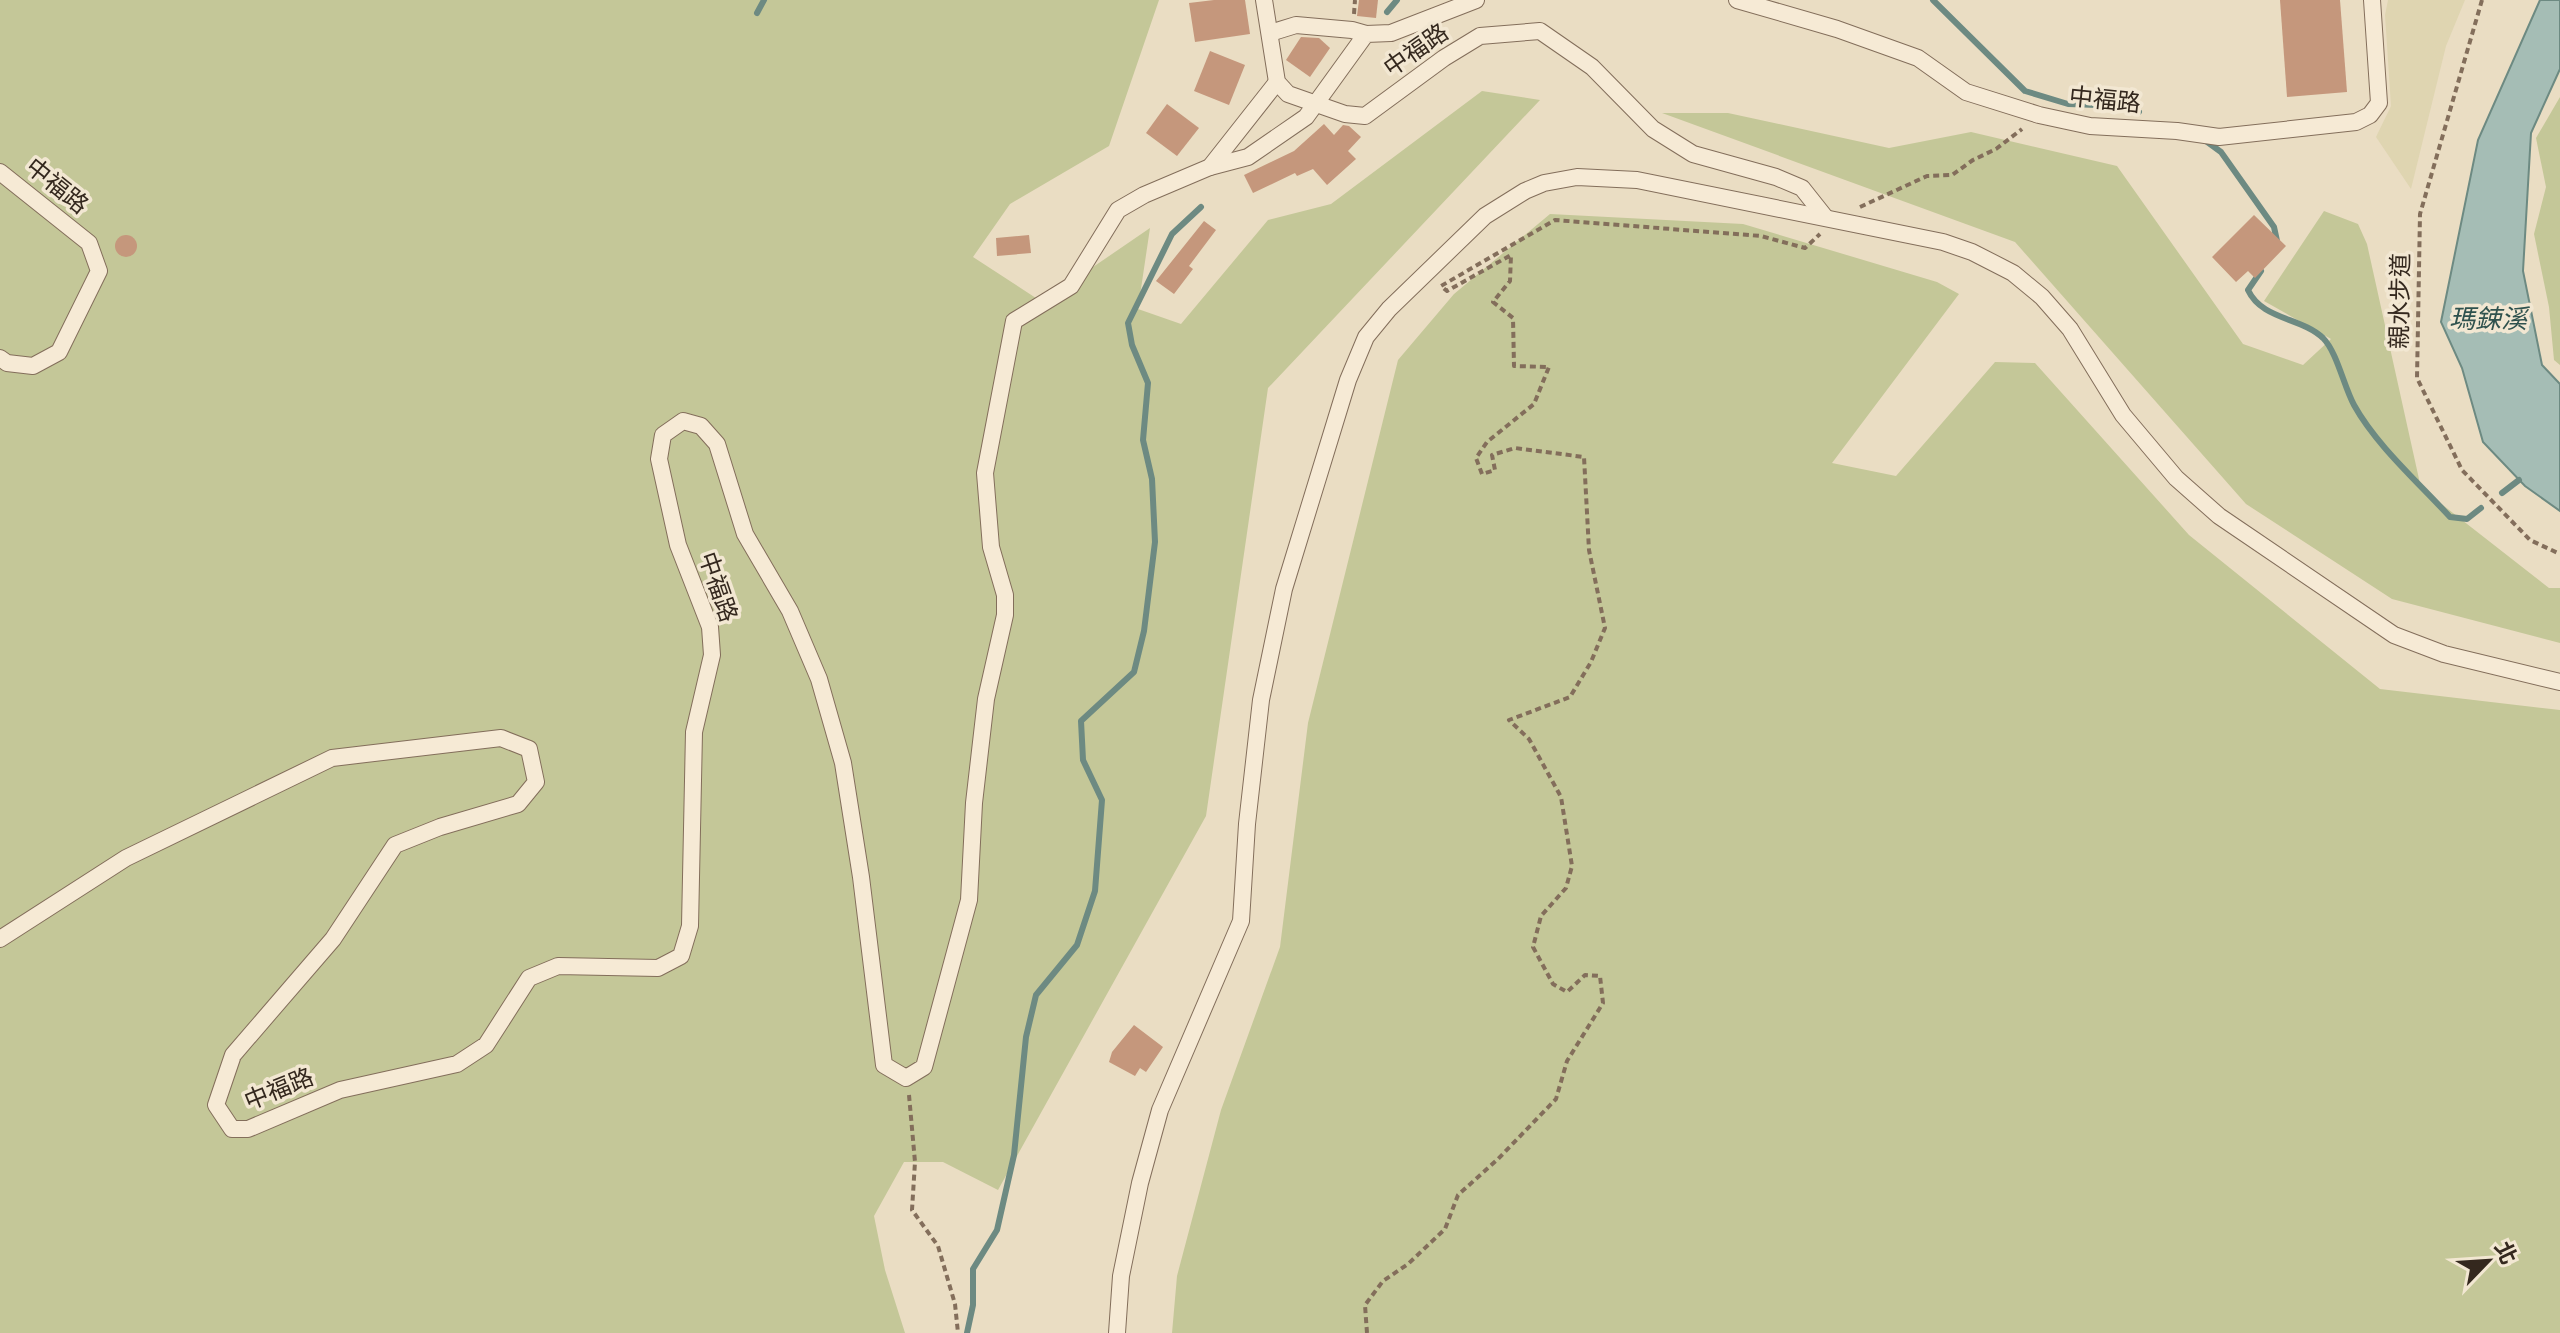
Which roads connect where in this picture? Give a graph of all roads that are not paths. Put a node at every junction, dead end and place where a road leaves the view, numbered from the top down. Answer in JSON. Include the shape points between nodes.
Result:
{"nodes":[{"id":1,"x":1264,"y":0,"type":"edge"},
{"id":2,"x":1476,"y":0,"type":"edge"},
{"id":3,"x":1737,"y":0,"type":"edge"},
{"id":4,"x":2372,"y":0,"type":"edge"},
{"id":5,"x":1270,"y":33,"type":"junction"},
{"id":6,"x":1366,"y":34,"type":"junction"},
{"id":7,"x":1277,"y":82,"type":"junction"},
{"id":8,"x":1315,"y":102,"type":"junction"},
{"id":9,"x":1210,"y":167,"type":"junction"},
{"id":10,"x":0,"y":172,"type":"edge"},
{"id":11,"x":1831,"y":218,"type":"junction"},
{"id":12,"x":0,"y":358,"type":"edge"},
{"id":13,"x":2560,"y":682,"type":"edge"},
{"id":14,"x":0,"y":939,"type":"edge"},
{"id":15,"x":1117,"y":1333,"type":"edge"}],
"edges":[{"from":1,"to":5,"type":"street"},
{"from":2,"to":6,"type":"street","name":"中福路","via":[[1391,33]]},
{"from":3,"to":4,"type":"street","name":"中福路","via":[[1918,58],[1966,92],[2039,115],[2090,126],[2219,137],[2356,122],[2370,115],[2379,103]]},
{"from":5,"to":6,"type":"street","via":[[1296,25]]},
{"from":5,"to":7,"type":"street"},
{"from":6,"to":8,"type":"street","name":"中福路"},
{"from":7,"to":8,"type":"street","name":"中福路","via":[[1288,94]]},
{"from":7,"to":9,"type":"street","name":"中福路"},
{"from":8,"to":9,"type":"street","name":"中福路","via":[[1306,117],[1248,157]]},
{"from":8,"to":11,"type":"street","name":"中福路","via":[[1365,116],[1480,36],[1540,31],[1592,67],[1653,129],[1693,154],[1802,188]]},
{"from":9,"to":14,"type":"street","name":"中福路","via":[[1118,210],[1071,286],[1014,321],[985,473],[991,547],[1005,595],[1005,615],[986,699],[969,900],[924,1067],[906,1078],[884,1065],[843,763],[819,679],[790,611],[745,534],[717,444],[701,426],[683,421],[663,435],[659,459],[678,545],[710,627],[712,655],[694,732],[690,926],[681,956],[658,968],[558,966],[529,978],[486,1045],[457,1064],[340,1090],[248,1129],[232,1129],[216,1105],[233,1055],[333,939],[395,845],[518,804],[536,782],[529,749],[501,738],[332,758],[126,858]]},
{"from":10,"to":12,"type":"street","name":"中福路","via":[[89,243],[99,271],[59,352],[33,366]]},
{"from":11,"to":13,"type":"street","via":[[1943,242],[2013,273],[2070,329],[2123,415],[2176,478],[2219,516],[2394,635],[2444,654]]},
{"from":11,"to":15,"type":"street","via":[[1637,180],[1577,177],[1544,183],[1485,216],[1366,337],[1284,589],[1261,700],[1241,921],[1160,1110],[1121,1276]]}]}
